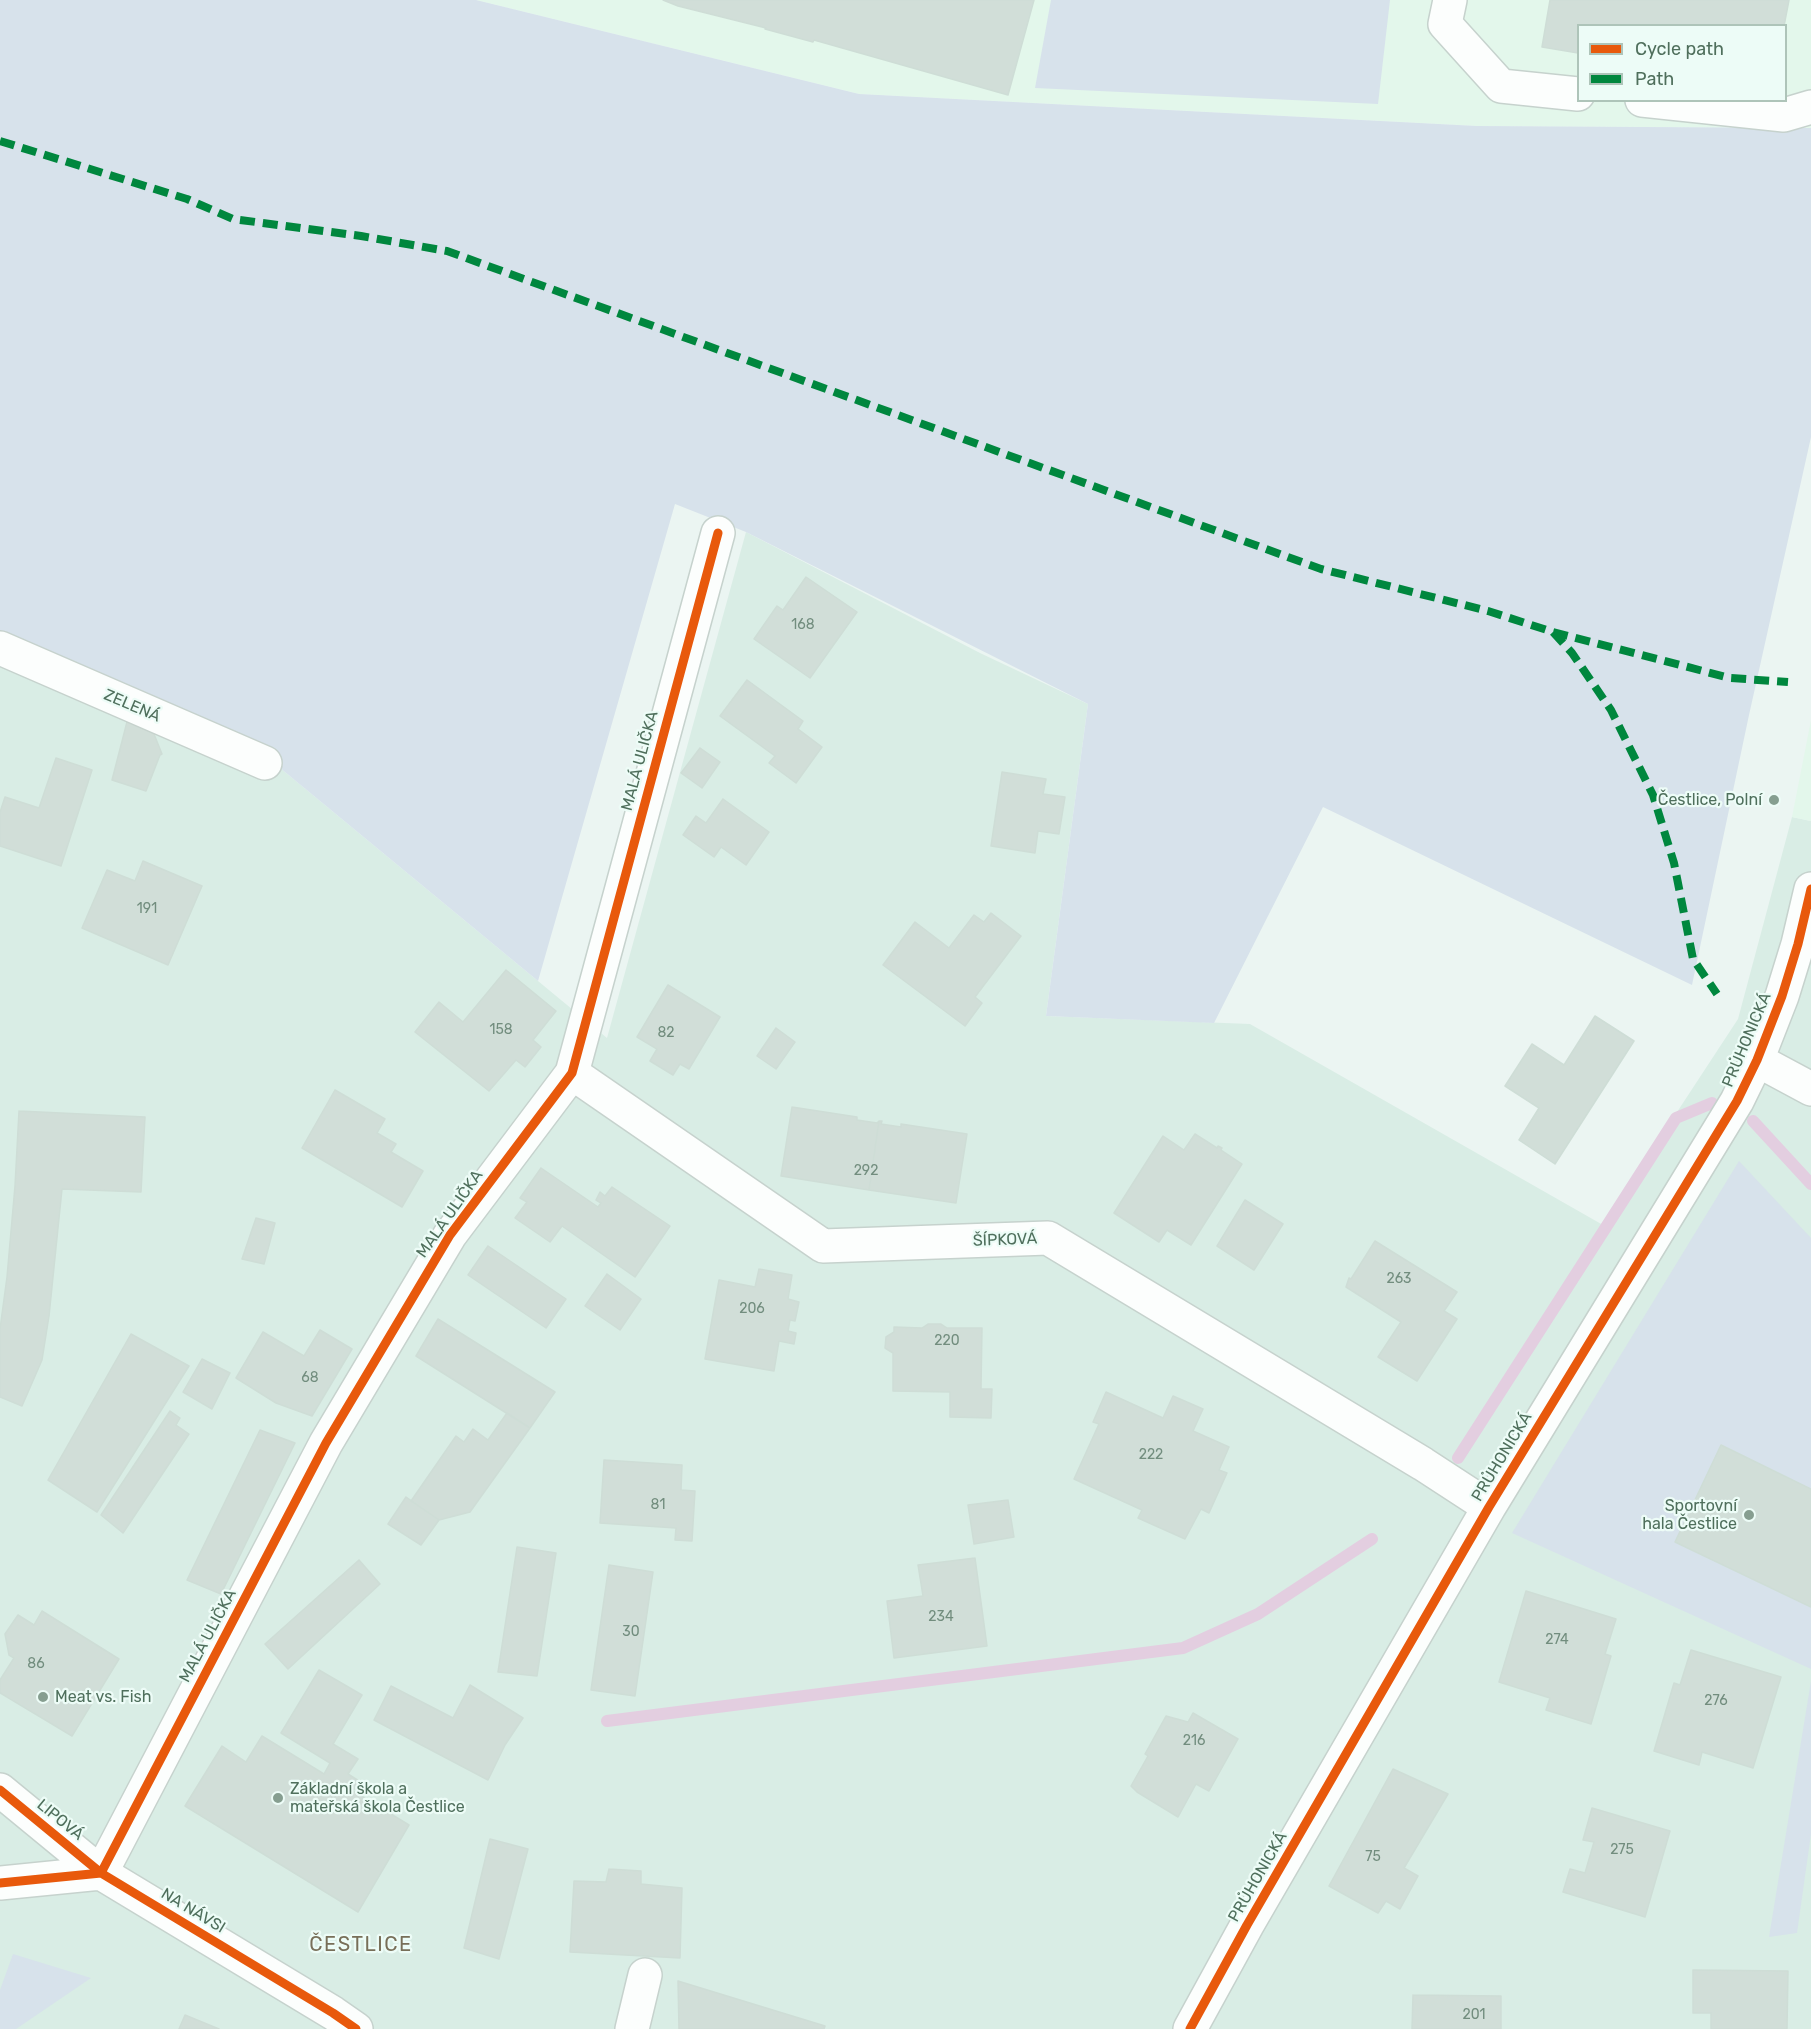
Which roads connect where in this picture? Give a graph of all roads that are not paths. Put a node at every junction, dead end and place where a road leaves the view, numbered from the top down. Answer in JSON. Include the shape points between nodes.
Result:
{"nodes":[{"id":1,"x":1450,"y":0,"type":"edge"},
{"id":2,"x":1577,"y":94,"type":"edge"},
{"id":3,"x":1661,"y":102,"type":"edge"},
{"id":4,"x":1811,"y":107,"type":"edge"},
{"id":5,"x":718,"y":533,"type":"dead end"},
{"id":6,"x":0,"y":648,"type":"edge"},
{"id":7,"x":265,"y":763,"type":"dead end"},
{"id":8,"x":1811,"y":889,"type":"edge"},
{"id":9,"x":1757,"y":1060,"type":"junction"},
{"id":10,"x":572,"y":1073,"type":"junction"},
{"id":11,"x":1811,"y":1089,"type":"edge"},
{"id":12,"x":1489,"y":1507,"type":"junction"},
{"id":13,"x":0,"y":1791,"type":"edge"},
{"id":14,"x":101,"y":1873,"type":"junction"},
{"id":15,"x":0,"y":1883,"type":"edge"},
{"id":16,"x":645,"y":1975,"type":"dead end"},
{"id":17,"x":356,"y":2029,"type":"edge"},
{"id":18,"x":632,"y":2029,"type":"edge"},
{"id":19,"x":1190,"y":2029,"type":"edge"}],
"edges":[{"from":1,"to":2,"type":"street","via":[[1445,24],[1501,86]]},
{"from":3,"to":4,"type":"street","via":[[1784,115]]},
{"from":5,"to":10,"type":"street","name":"MALÁ ULIČKA"},
{"from":6,"to":7,"type":"street","name":"ZELENÁ"},
{"from":8,"to":9,"type":"street","name":"PRŮHONICKÁ","via":[[1782,996]]},
{"from":9,"to":11,"type":"street"},
{"from":9,"to":12,"type":"street","name":"PRŮHONICKÁ","via":[[1737,1101]]},
{"from":10,"to":12,"type":"street","name":"ŠÍPKOVÁ","via":[[823,1246],[1048,1238]]},
{"from":10,"to":14,"type":"street","name":"MALÁ ULIČKA","via":[[450,1235],[326,1443]]},
{"from":12,"to":19,"type":"street","name":"PRŮHONICKÁ"},
{"from":13,"to":14,"type":"street","name":"LIPOVÁ"},
{"from":14,"to":15,"type":"street"},
{"from":14,"to":17,"type":"street","name":"NA NÁVSI"},
{"from":16,"to":18,"type":"street"}]}
